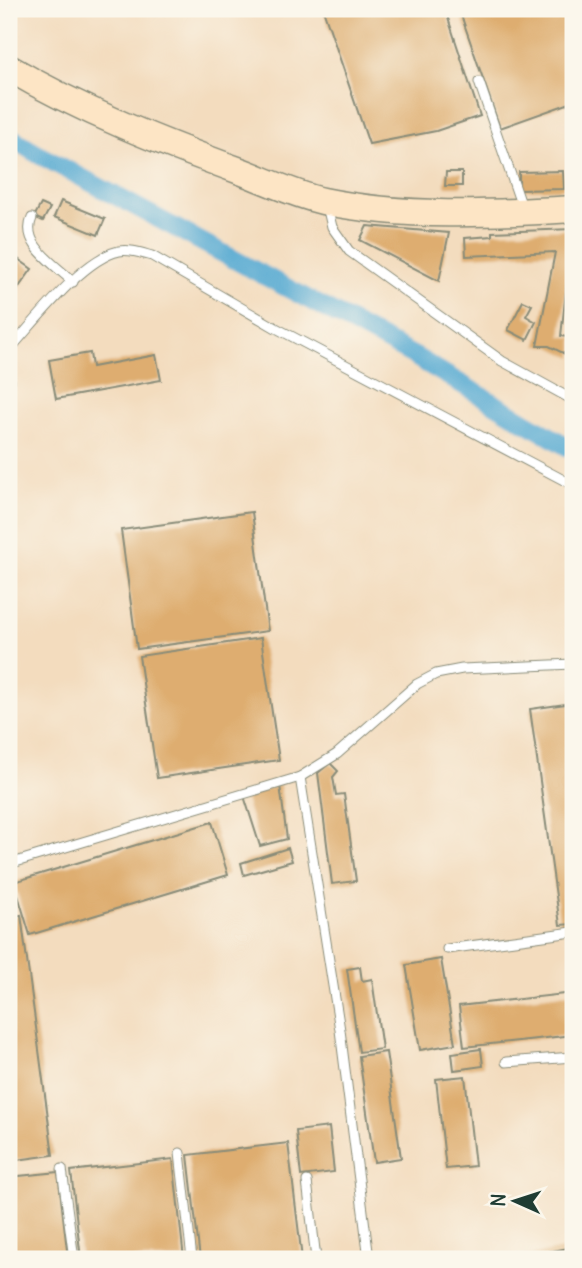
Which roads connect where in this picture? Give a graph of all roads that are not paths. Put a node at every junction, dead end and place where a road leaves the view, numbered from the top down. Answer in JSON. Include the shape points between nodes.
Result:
{"nodes":[{"id":1,"x":9,"y":68,"type":"edge"},
{"id":2,"x":479,"y":82,"type":"dead end"},
{"id":3,"x":326,"y":201,"type":"junction"},
{"id":4,"x":573,"y":209,"type":"edge"},
{"id":5,"x":524,"y":212,"type":"junction"},
{"id":6,"x":33,"y":218,"type":"dead end"},
{"id":7,"x":74,"y":282,"type":"junction"},
{"id":8,"x":9,"y":350,"type":"edge"},
{"id":9,"x":573,"y":400,"type":"edge"},
{"id":10,"x":573,"y":485,"type":"edge"},
{"id":11,"x":573,"y":664,"type":"edge"},
{"id":12,"x":300,"y":777,"type":"junction"},
{"id":13,"x":9,"y":864,"type":"edge"},
{"id":14,"x":573,"y":932,"type":"edge"},
{"id":15,"x":447,"y":949,"type":"dead end"},
{"id":16,"x":573,"y":1057,"type":"edge"},
{"id":17,"x":506,"y":1062,"type":"dead end"},
{"id":18,"x":180,"y":1153,"type":"dead end"},
{"id":19,"x":62,"y":1169,"type":"dead end"},
{"id":20,"x":307,"y":1181,"type":"dead end"},
{"id":21,"x":74,"y":1259,"type":"edge"},
{"id":22,"x":192,"y":1259,"type":"edge"},
{"id":23,"x":316,"y":1259,"type":"edge"},
{"id":24,"x":369,"y":1259,"type":"edge"}],
"edges":[{"from":1,"to":3,"type":"main road","via":[[49,91],[197,155]]},
{"from":2,"to":5,"type":"lane"},
{"from":3,"to":5,"type":"main road","via":[[377,210]]},
{"from":3,"to":9,"type":"lane","via":[[332,227],[349,251],[502,361]]},
{"from":4,"to":5,"type":"main road"},
{"from":6,"to":7,"type":"lane","via":[[29,225],[32,242]]},
{"from":7,"to":8,"type":"lane"},
{"from":7,"to":10,"type":"lane","via":[[105,256],[121,250],[152,256],[276,328]]},
{"from":11,"to":12,"type":"lane","via":[[436,674],[416,684],[356,738]]},
{"from":12,"to":13,"type":"lane"},
{"from":12,"to":24,"type":"lane","via":[[341,1030]]},
{"from":14,"to":15,"type":"lane"},
{"from":16,"to":17,"type":"lane"},
{"from":18,"to":22,"type":"lane"},
{"from":19,"to":21,"type":"lane"},
{"from":20,"to":23,"type":"lane"}]}
